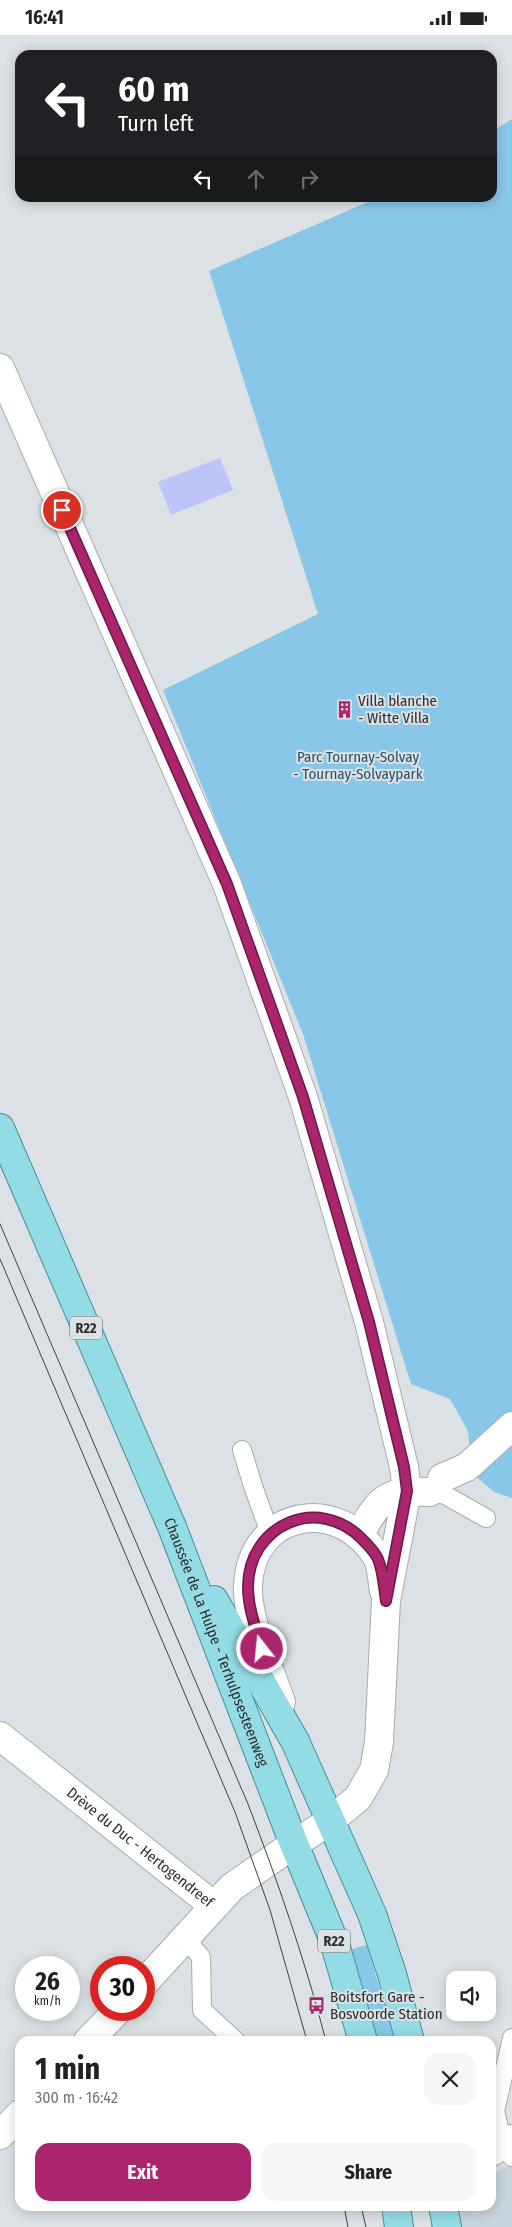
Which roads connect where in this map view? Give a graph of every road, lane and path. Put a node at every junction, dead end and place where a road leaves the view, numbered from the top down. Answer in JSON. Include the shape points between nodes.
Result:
{"nodes":[{"id":1,"x":0,"y":368,"type":"edge"},
{"id":2,"x":0,"y":1128,"type":"edge"},
{"id":3,"x":506,"y":1431,"type":"edge"},
{"id":4,"x":242,"y":1449,"type":"dead end"},
{"id":5,"x":426,"y":1487,"type":"junction"},
{"id":6,"x":486,"y":1518,"type":"dead end"},
{"id":7,"x":172,"y":1527,"type":"junction"},
{"id":8,"x":270,"y":1533,"type":"junction"},
{"id":9,"x":359,"y":1536,"type":"junction"},
{"id":10,"x":386,"y":1601,"type":"junction"},
{"id":11,"x":0,"y":1736,"type":"edge"},
{"id":12,"x":295,"y":1741,"type":"junction"},
{"id":13,"x":330,"y":1821,"type":"junction"},
{"id":14,"x":294,"y":1844,"type":"junction"},
{"id":15,"x":214,"y":1906,"type":"junction"},
{"id":16,"x":185,"y":1938,"type":"junction"},
{"id":17,"x":155,"y":1971,"type":"edge"},
{"id":18,"x":107,"y":2021,"type":"edge"},
{"id":19,"x":93,"y":2036,"type":"edge"},
{"id":20,"x":231,"y":2036,"type":"edge"},
{"id":21,"x":362,"y":2036,"type":"edge"},
{"id":22,"x":409,"y":2036,"type":"edge"},
{"id":23,"x":512,"y":2038,"type":"edge"},
{"id":24,"x":496,"y":2107,"type":"edge"},
{"id":25,"x":496,"y":2115,"type":"edge"},
{"id":26,"x":15,"y":2119,"type":"edge"},
{"id":27,"x":0,"y":2135,"type":"edge"},
{"id":28,"x":504,"y":2148,"type":"edge"},
{"id":29,"x":397,"y":2211,"type":"edge"},
{"id":30,"x":444,"y":2211,"type":"edge"},
{"id":31,"x":399,"y":2227,"type":"edge"},
{"id":32,"x":447,"y":2227,"type":"edge"}],
"edges":[{"from":1,"to":5,"type":"street","via":[[230,893],[312,1125],[369,1322],[404,1467]]},
{"from":2,"to":7,"type":"main road","number":"R22"},
{"from":3,"to":5,"type":"street","via":[[467,1467]]},
{"from":4,"to":8,"type":"lane"},
{"from":5,"to":6,"type":"lane"},
{"from":5,"to":9,"type":"street","via":[[386,1497]]},
{"from":5,"to":10,"type":"street"},
{"from":7,"to":12,"type":"main road","name":"Chaussée de La Hulpe - Terhulpsesteenweg","number":"R22"},
{"from":7,"to":14,"type":"main road","name":"Chaussée de La Hulpe - Terhulpsesteenweg","number":"R22"},
{"from":8,"to":9,"type":"street","via":[[290,1522],[313,1517],[329,1519]]},
{"from":8,"to":12,"type":"street","via":[[252,1563],[249,1604]]},
{"from":9,"to":10,"type":"street","via":[[378,1559]]},
{"from":10,"to":13,"type":"street","via":[[379,1743],[374,1770],[358,1798]]},
{"from":11,"to":15,"type":"street","name":"Drève du Duc - Hertogendreef"},
{"from":12,"to":13,"type":"main road","name":"Chaussée de La Hulpe - Terhulpsesteenweg","number":"R22"},
{"from":13,"to":14,"type":"street","name":"Drève du Duc - Hertogendreef"},
{"from":13,"to":22,"type":"main road","name":"Chaussée de La Hulpe - Terhulpsesteenweg","number":"R22","via":[[372,1914]]},
{"from":14,"to":15,"type":"street","name":"Drève du Duc - Hertogendreef","via":[[240,1880]]},
{"from":14,"to":21,"type":"main road","name":"Chaussée de La Hulpe - Terhulpsesteenweg","number":"R22","via":[[334,1941]]},
{"from":15,"to":16,"type":"street"},
{"from":16,"to":17,"type":"street"},
{"from":16,"to":20,"type":"lane","via":[[202,1957],[202,2010]]},
{"from":18,"to":19,"type":"street"},
{"from":23,"to":24,"type":"lane"},
{"from":25,"to":28,"type":"lane"},
{"from":26,"to":27,"type":"street"},
{"from":29,"to":31,"type":"main road"},
{"from":30,"to":32,"type":"main road"}]}
